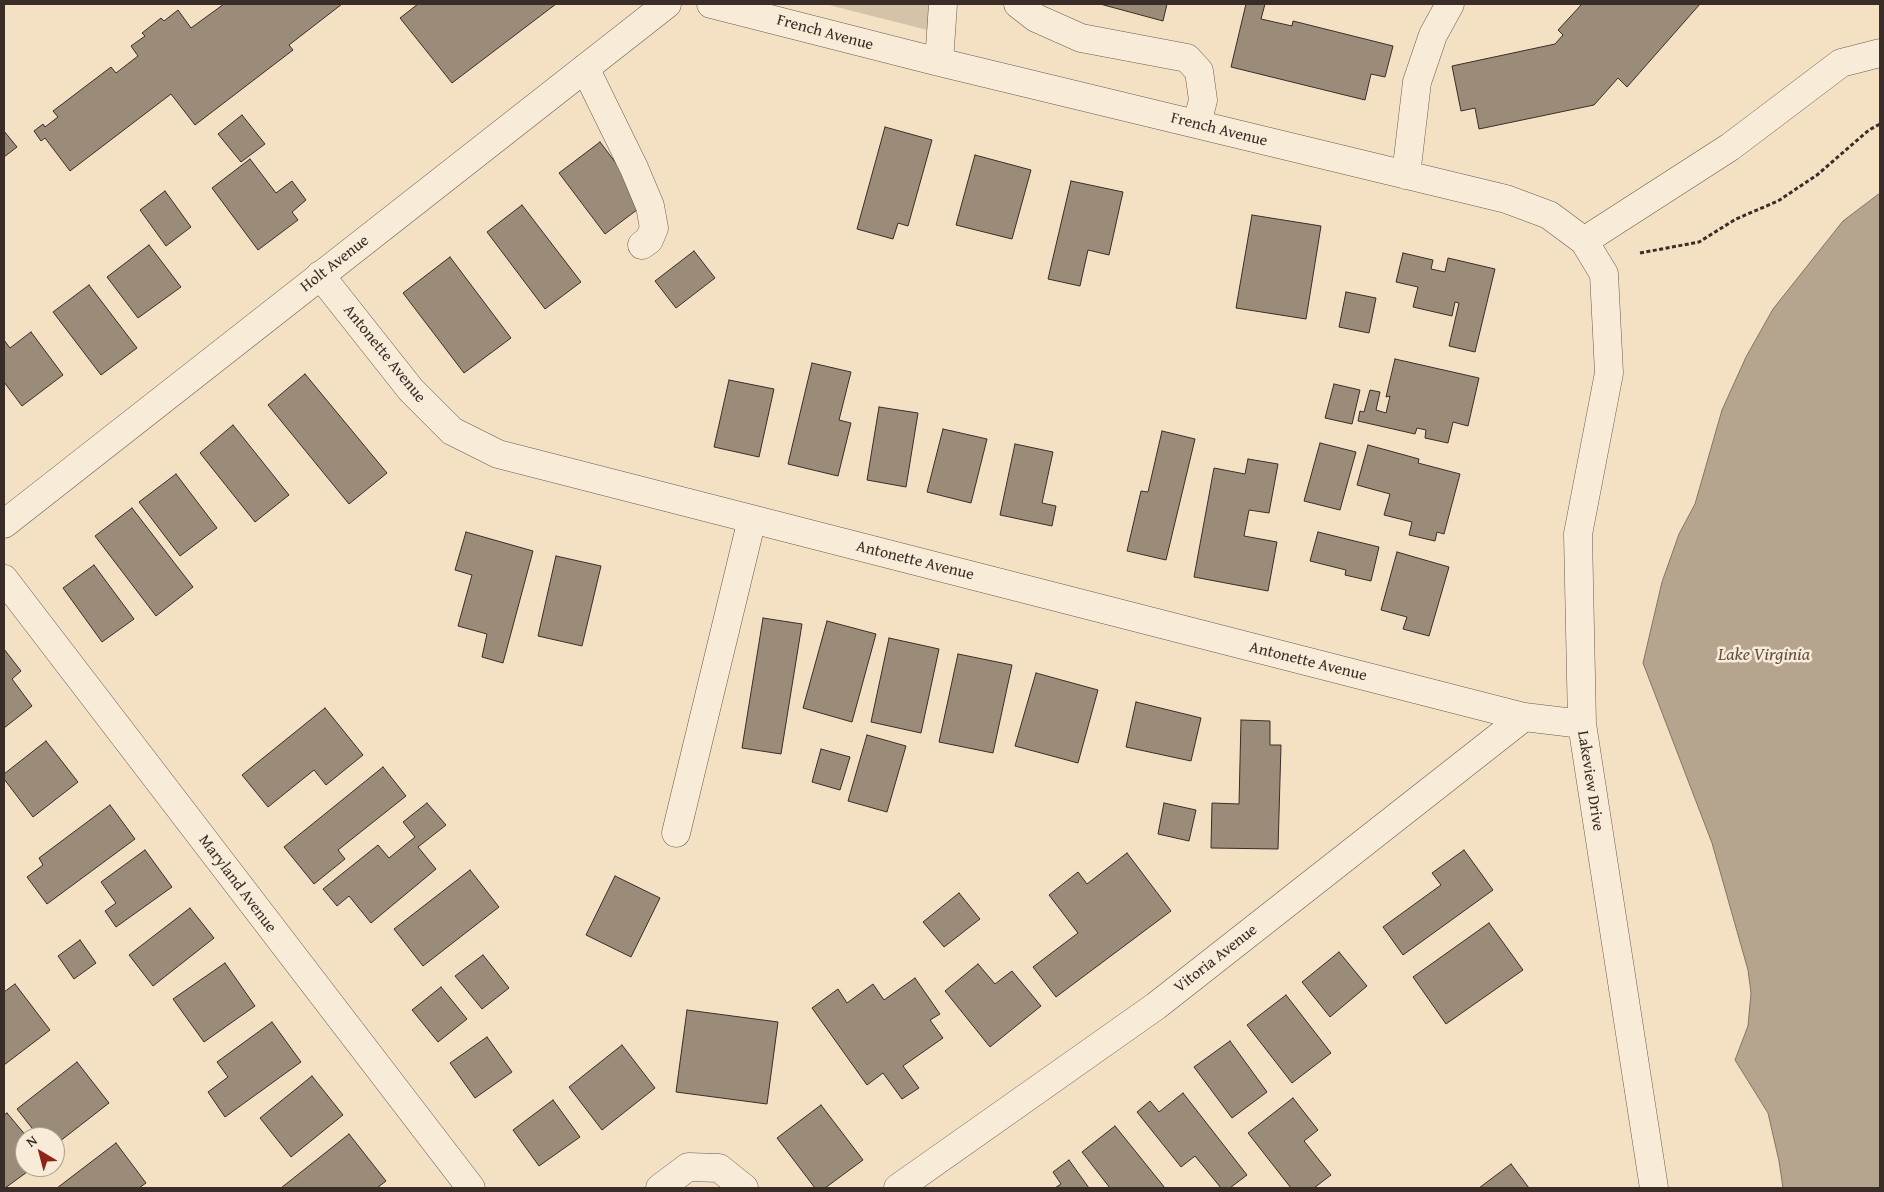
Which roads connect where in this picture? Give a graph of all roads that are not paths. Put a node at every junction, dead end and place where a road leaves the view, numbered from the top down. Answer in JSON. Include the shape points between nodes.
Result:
{"nodes":[{"id":1,"x":666,"y":4,"type":"edge"},
{"id":2,"x":711,"y":4,"type":"edge"},
{"id":3,"x":943,"y":4,"type":"edge"},
{"id":4,"x":1018,"y":4,"type":"edge"},
{"id":5,"x":1450,"y":4,"type":"edge"},
{"id":6,"x":1880,"y":53,"type":"edge"},
{"id":7,"x":939,"y":62,"type":"junction"},
{"id":8,"x":585,"y":68,"type":"junction"},
{"id":9,"x":1197,"y":124,"type":"junction"},
{"id":10,"x":1406,"y":175,"type":"junction"},
{"id":11,"x":1584,"y":241,"type":"junction"},
{"id":12,"x":642,"y":245,"type":"dead end"},
{"id":13,"x":320,"y":275,"type":"junction"},
{"id":14,"x":1609,"y":373,"type":"joint"},
{"id":15,"x":752,"y":519,"type":"junction"},
{"id":16,"x":4,"y":524,"type":"edge"},
{"id":17,"x":4,"y":579,"type":"edge"},
{"id":18,"x":1524,"y":717,"type":"junction"},
{"id":19,"x":1582,"y":724,"type":"junction"},
{"id":20,"x":676,"y":833,"type":"dead end"},
{"id":21,"x":471,"y":1188,"type":"edge"},
{"id":22,"x":660,"y":1188,"type":"edge"},
{"id":23,"x":744,"y":1188,"type":"edge"},
{"id":24,"x":898,"y":1188,"type":"edge"},
{"id":25,"x":1654,"y":1188,"type":"edge"}],
"edges":[{"from":1,"to":8,"type":"street","name":"Holt Avenue"},
{"from":2,"to":7,"type":"street","name":"French Avenue"},
{"from":3,"to":7,"type":"street"},
{"from":4,"to":9,"type":"street","via":[[1036,18],[1081,38],[1187,58],[1198,71],[1203,100]]},
{"from":5,"to":10,"type":"street","via":[[1433,35],[1417,82]]},
{"from":6,"to":11,"type":"street","via":[[1841,63],[1730,148]]},
{"from":7,"to":9,"type":"street","name":"French Avenue"},
{"from":8,"to":12,"type":"street","via":[[650,206],[654,228],[649,240]]},
{"from":8,"to":13,"type":"street","name":"Holt Avenue"},
{"from":9,"to":10,"type":"street","name":"French Avenue"},
{"from":10,"to":11,"type":"street","name":"French Avenue","via":[[1506,199],[1549,215]]},
{"from":11,"to":14,"type":"street","name":"French Avenue","via":[[1604,274]]},
{"from":13,"to":15,"type":"street","name":"Antonette Avenue","via":[[411,390],[452,431],[498,454]]},
{"from":13,"to":16,"type":"street","name":"Holt Avenue"},
{"from":14,"to":19,"type":"street","name":"Lakeview Drive","via":[[1578,534]]},
{"from":15,"to":18,"type":"street","name":"Antonette Avenue"},
{"from":15,"to":20,"type":"street"},
{"from":17,"to":21,"type":"street","name":"Maryland Avenue"},
{"from":18,"to":19,"type":"street","name":"Antonette Avenue"},
{"from":18,"to":24,"type":"street","name":"Vitoria Avenue","via":[[1156,1006]]},
{"from":19,"to":25,"type":"street","name":"Lakeview Drive"},
{"from":22,"to":23,"type":"street","via":[[688,1167],[719,1168]]}]}
